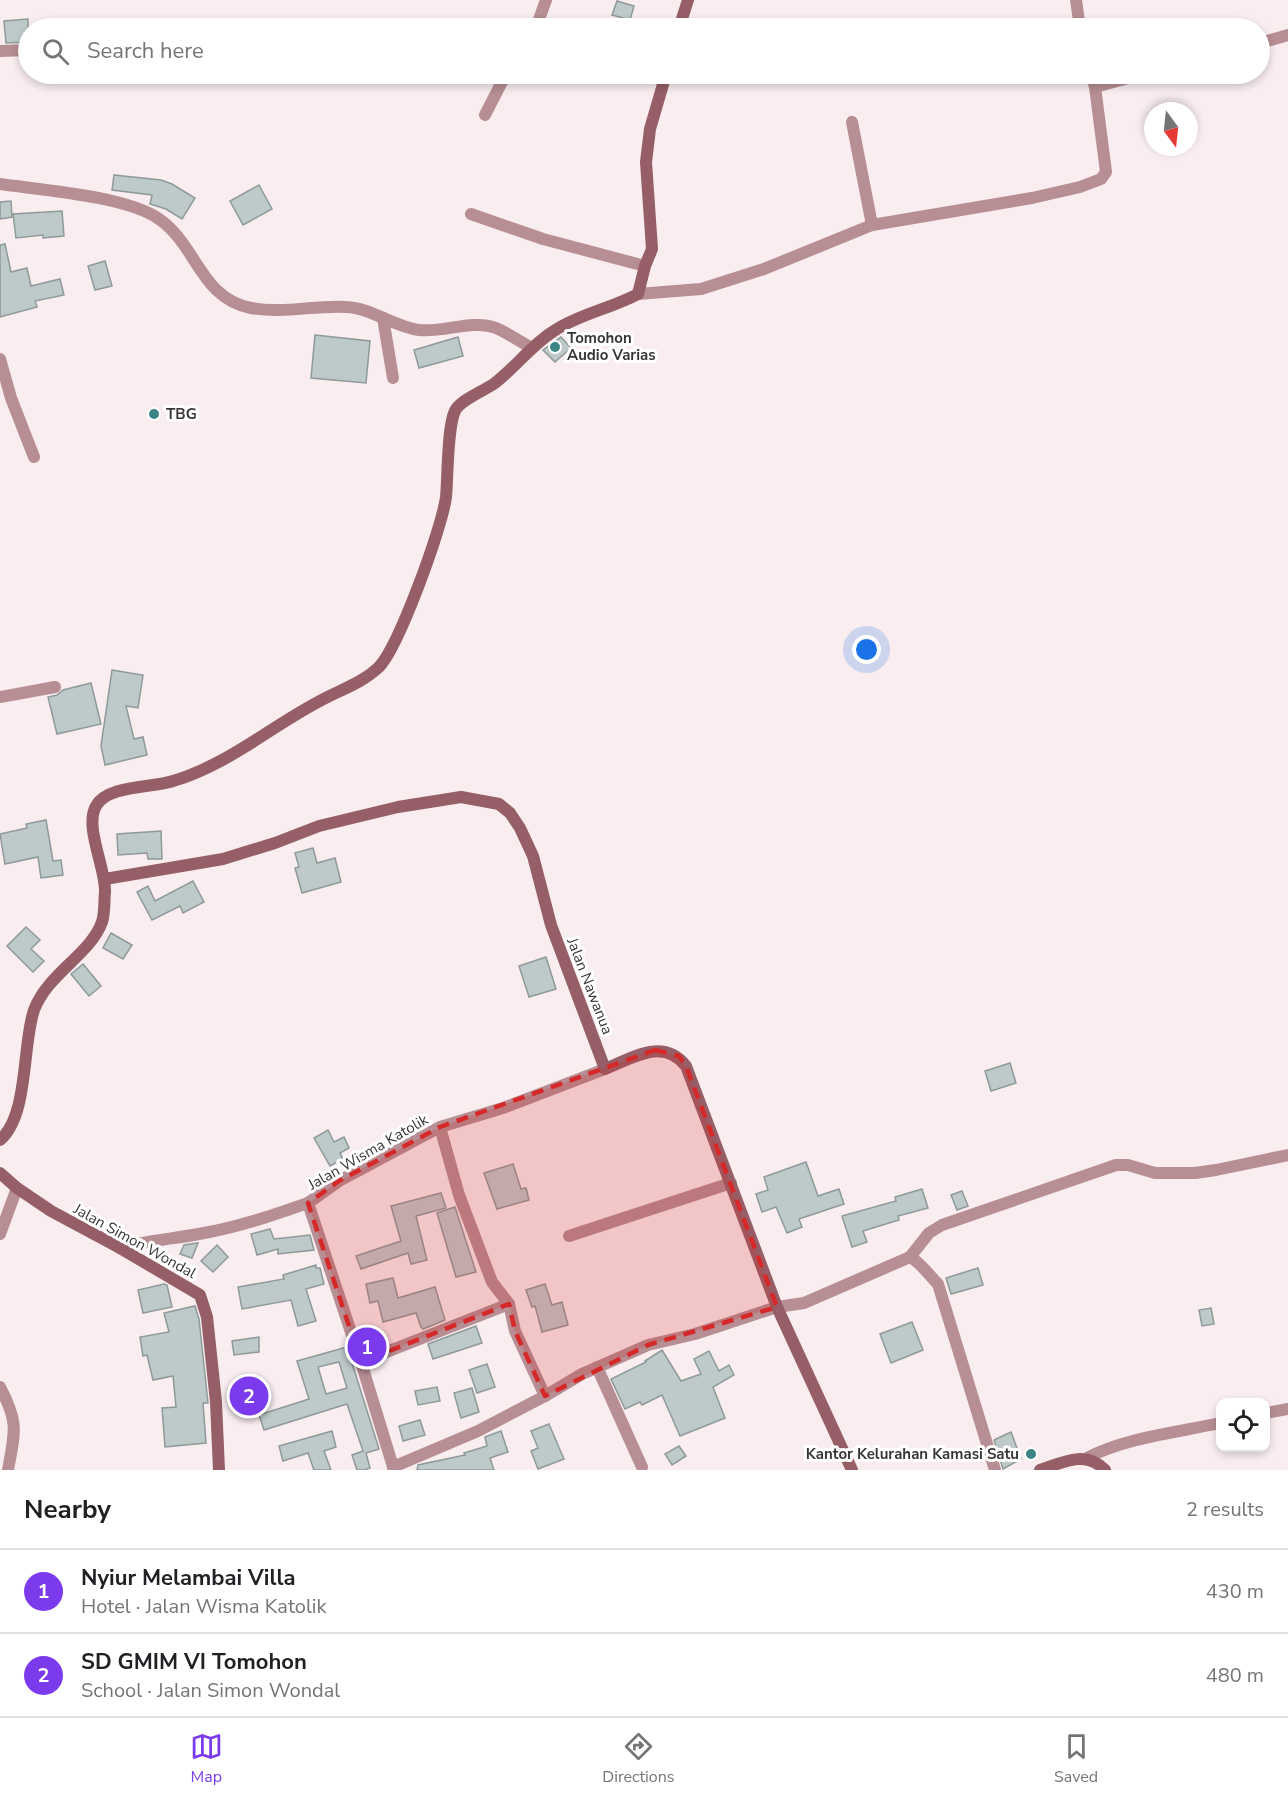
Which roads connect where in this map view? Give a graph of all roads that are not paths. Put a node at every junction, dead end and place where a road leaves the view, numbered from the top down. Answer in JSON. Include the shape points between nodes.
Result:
{"nodes":[{"id":1,"x":546,"y":0,"type":"edge"},
{"id":2,"x":688,"y":0,"type":"edge"},
{"id":3,"x":1076,"y":0,"type":"edge"},
{"id":4,"x":540,"y":18,"type":"edge"},
{"id":5,"x":682,"y":18,"type":"edge"},
{"id":6,"x":1079,"y":18,"type":"edge"},
{"id":7,"x":1288,"y":35,"type":"edge"},
{"id":8,"x":1270,"y":40,"type":"edge"},
{"id":9,"x":18,"y":50,"type":"edge"},
{"id":10,"x":0,"y":51,"type":"edge"},
{"id":11,"x":501,"y":84,"type":"edge"},
{"id":12,"x":663,"y":84,"type":"edge"},
{"id":13,"x":1094,"y":84,"type":"edge"},
{"id":14,"x":1106,"y":84,"type":"edge"},
{"id":15,"x":1095,"y":87,"type":"junction"},
{"id":16,"x":485,"y":115,"type":"dead end"},
{"id":17,"x":852,"y":122,"type":"dead end"},
{"id":18,"x":0,"y":184,"type":"edge"},
{"id":19,"x":471,"y":214,"type":"dead end"},
{"id":20,"x":872,"y":225,"type":"junction"},
{"id":21,"x":645,"y":266,"type":"junction"},
{"id":22,"x":638,"y":294,"type":"junction"},
{"id":23,"x":383,"y":318,"type":"junction"},
{"id":24,"x":532,"y":348,"type":"junction"},
{"id":25,"x":0,"y":359,"type":"edge"},
{"id":26,"x":393,"y":378,"type":"dead end"},
{"id":27,"x":34,"y":457,"type":"dead end"},
{"id":28,"x":55,"y":687,"type":"dead end"},
{"id":29,"x":0,"y":697,"type":"edge"},
{"id":30,"x":105,"y":879,"type":"junction"},
{"id":31,"x":605,"y":1069,"type":"junction"},
{"id":32,"x":440,"y":1127,"type":"junction"},
{"id":33,"x":0,"y":1140,"type":"edge"},
{"id":34,"x":1288,"y":1155,"type":"edge"},
{"id":35,"x":0,"y":1173,"type":"edge"},
{"id":36,"x":731,"y":1184,"type":"junction"},
{"id":37,"x":17,"y":1188,"type":"junction"},
{"id":38,"x":308,"y":1203,"type":"junction"},
{"id":39,"x":0,"y":1234,"type":"edge"},
{"id":40,"x":569,"y":1236,"type":"dead end"},
{"id":41,"x":120,"y":1248,"type":"junction"},
{"id":42,"x":910,"y":1257,"type":"junction"},
{"id":43,"x":509,"y":1304,"type":"junction"},
{"id":44,"x":777,"y":1308,"type":"junction"},
{"id":45,"x":361,"y":1362,"type":"junction"},
{"id":46,"x":597,"y":1367,"type":"junction"},
{"id":47,"x":0,"y":1387,"type":"edge"},
{"id":48,"x":545,"y":1396,"type":"junction"},
{"id":49,"x":1288,"y":1409,"type":"edge"},
{"id":50,"x":1270,"y":1412,"type":"edge"},
{"id":51,"x":1216,"y":1423,"type":"edge"},
{"id":52,"x":1087,"y":1458,"type":"junction"},
{"id":53,"x":642,"y":1467,"type":"dead end"},
{"id":54,"x":394,"y":1469,"type":"edge"},
{"id":55,"x":8,"y":1470,"type":"edge"},
{"id":56,"x":219,"y":1470,"type":"edge"},
{"id":57,"x":852,"y":1470,"type":"edge"},
{"id":58,"x":995,"y":1470,"type":"edge"},
{"id":59,"x":1040,"y":1470,"type":"edge"},
{"id":60,"x":1105,"y":1470,"type":"edge"}],
"edges":[{"from":1,"to":4,"type":"street"},
{"from":2,"to":5,"type":"street"},
{"from":3,"to":6,"type":"street"},
{"from":7,"to":8,"type":"street"},
{"from":9,"to":10,"type":"street"},
{"from":11,"to":16,"type":"street"},
{"from":12,"to":21,"type":"street","via":[[650,129],[646,162],[651,249]]},
{"from":13,"to":15,"type":"street"},
{"from":14,"to":15,"type":"street"},
{"from":15,"to":20,"type":"street","via":[[1106,160],[1101,179],[1032,198]]},
{"from":17,"to":20,"type":"street"},
{"from":18,"to":23,"type":"street","via":[[111,201],[157,217],[176,232],[209,282],[235,303],[268,309],[348,307]]},
{"from":19,"to":21,"type":"street","via":[[543,239]]},
{"from":20,"to":22,"type":"street","via":[[701,289]]},
{"from":21,"to":22,"type":"street"},
{"from":22,"to":24,"type":"street","via":[[575,319]]},
{"from":23,"to":24,"type":"street","via":[[419,330],[495,327]]},
{"from":23,"to":26,"type":"street"},
{"from":24,"to":30,"type":"street","via":[[513,369],[456,409],[450,426],[439,529],[410,605],[382,663],[355,685],[320,700],[256,742],[194,775],[107,795],[96,804],[93,817]]},
{"from":25,"to":27,"type":"street"},
{"from":28,"to":29,"type":"street"},
{"from":30,"to":31,"type":"street","name":"Jalan Nawanua","via":[[249,852],[320,826],[398,807],[461,797],[499,804],[520,828],[533,856],[551,925]]},
{"from":30,"to":33,"type":"street","via":[[102,921],[93,938],[41,994],[33,1013],[15,1118]]},
{"from":31,"to":32,"type":"street","name":"Jalan Wisma Katolik"},
{"from":31,"to":36,"type":"street","via":[[655,1050],[679,1056],[693,1080]]},
{"from":32,"to":38,"type":"street","name":"Jalan Wisma Katolik","via":[[339,1181]]},
{"from":32,"to":43,"type":"street","via":[[459,1195],[492,1282]]},
{"from":34,"to":42,"type":"street","via":[[1187,1173],[1155,1173],[1116,1165],[942,1225],[929,1233]]},
{"from":35,"to":37,"type":"street","name":"Jalan Simon Wondal"},
{"from":36,"to":40,"type":"street"},
{"from":36,"to":44,"type":"street"},
{"from":37,"to":39,"type":"street"},
{"from":37,"to":41,"type":"street","name":"Jalan Simon Wondal"},
{"from":38,"to":41,"type":"street","via":[[229,1228]]},
{"from":38,"to":45,"type":"street","name":"Jalan Wisma Katolik"},
{"from":41,"to":56,"type":"street","name":"Jalan Simon Wondal","via":[[200,1295],[207,1317]]},
{"from":42,"to":44,"type":"street","via":[[804,1303]]},
{"from":42,"to":58,"type":"street","via":[[938,1284]]},
{"from":43,"to":45,"type":"street"},
{"from":43,"to":48,"type":"street","via":[[515,1331]]},
{"from":44,"to":46,"type":"street","via":[[648,1345]]},
{"from":44,"to":57,"type":"street"},
{"from":45,"to":54,"type":"street","name":"Jalan Wisma Katolik"},
{"from":46,"to":48,"type":"street"},
{"from":46,"to":53,"type":"street"},
{"from":47,"to":55,"type":"street","via":[[15,1424]]},
{"from":48,"to":54,"type":"street"},
{"from":49,"to":50,"type":"street"},
{"from":51,"to":52,"type":"street","via":[[1140,1440]]},
{"from":52,"to":59,"type":"street"},
{"from":52,"to":60,"type":"street"}]}
